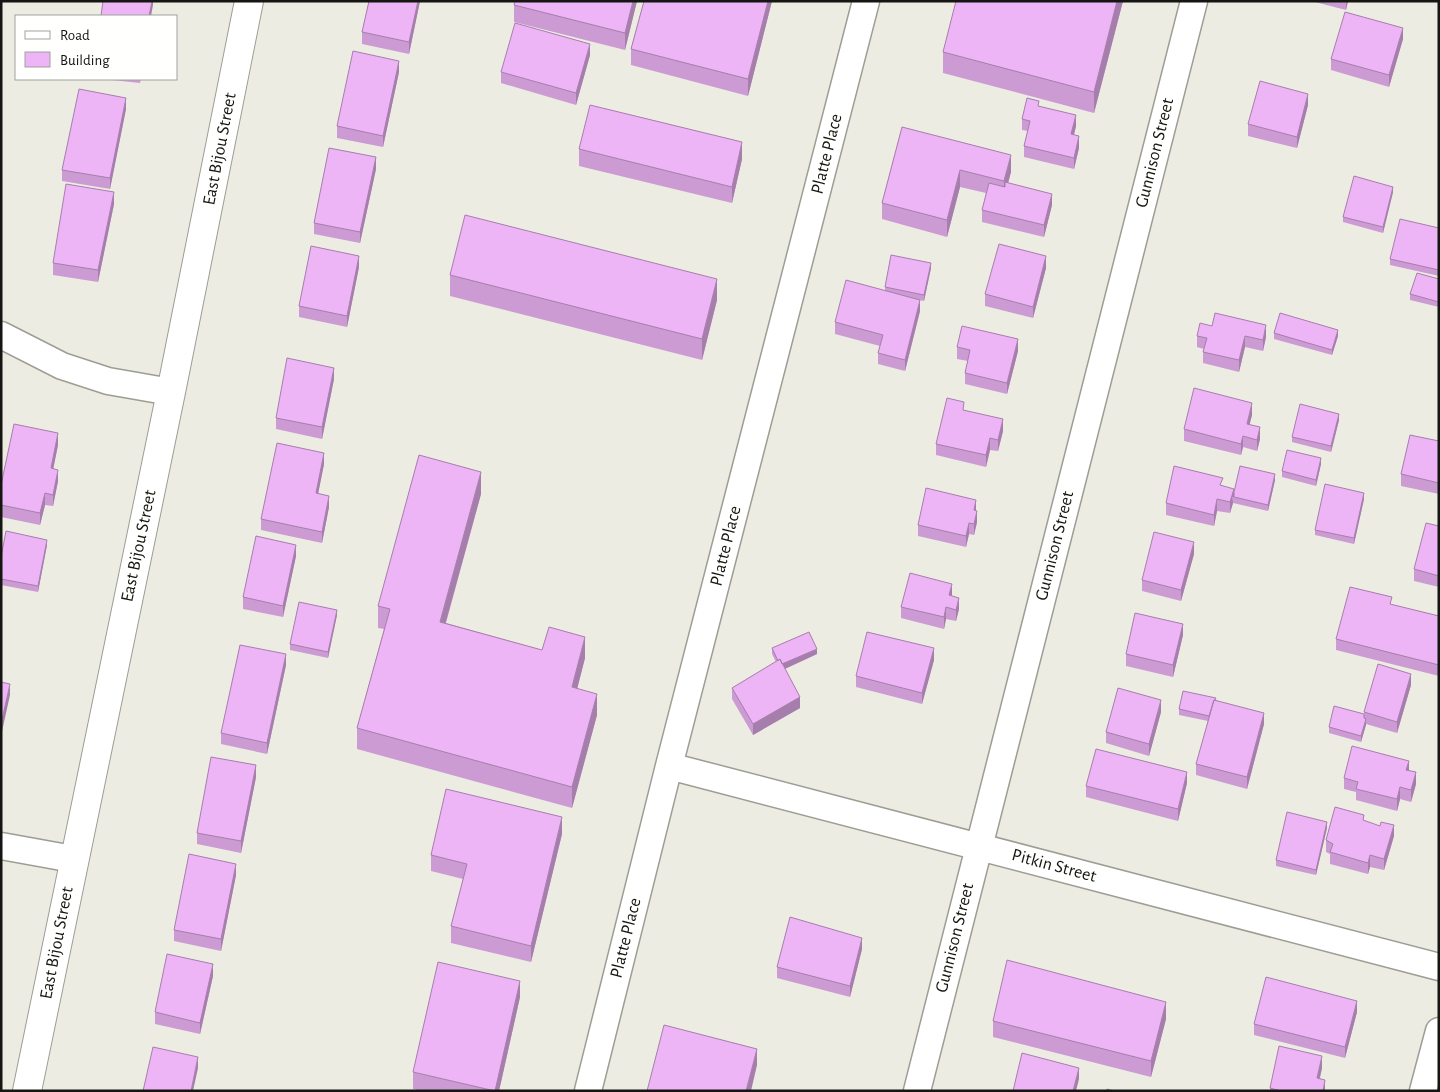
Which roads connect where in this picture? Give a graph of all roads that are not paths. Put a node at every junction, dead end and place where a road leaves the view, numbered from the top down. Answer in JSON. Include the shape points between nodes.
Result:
{"nodes":[{"id":1,"x":249,"y":1,"type":"edge"},
{"id":2,"x":866,"y":1,"type":"edge"},
{"id":3,"x":1194,"y":1,"type":"edge"},
{"id":4,"x":1,"y":335,"type":"edge"},
{"id":5,"x":171,"y":392,"type":"junction"},
{"id":6,"x":669,"y":766,"type":"junction"},
{"id":7,"x":1,"y":846,"type":"edge"},
{"id":8,"x":978,"y":846,"type":"junction"},
{"id":9,"x":73,"y":859,"type":"junction"},
{"id":10,"x":1439,"y":967,"type":"edge"},
{"id":11,"x":1439,"y":1031,"type":"edge"},
{"id":12,"x":27,"y":1091,"type":"edge"},
{"id":13,"x":588,"y":1091,"type":"edge"},
{"id":14,"x":917,"y":1091,"type":"edge"},
{"id":15,"x":1423,"y":1091,"type":"edge"}],
"edges":[{"from":1,"to":5,"type":"street","name":"East Bijou Street"},
{"from":2,"to":6,"type":"street","name":"Platte Place"},
{"from":3,"to":8,"type":"street","name":"Gunnison Street"},
{"from":4,"to":5,"type":"street","via":[[62,366],[108,381]]},
{"from":5,"to":9,"type":"street","name":"East Bijou Street"},
{"from":6,"to":8,"type":"street","name":"Pitkin Street"},
{"from":6,"to":13,"type":"street","name":"Platte Place"},
{"from":7,"to":9,"type":"street"},
{"from":8,"to":10,"type":"street","name":"Pitkin Street"},
{"from":8,"to":14,"type":"street","name":"Gunnison Street"},
{"from":9,"to":12,"type":"street","name":"East Bijou Street"},
{"from":11,"to":15,"type":"street"}]}
